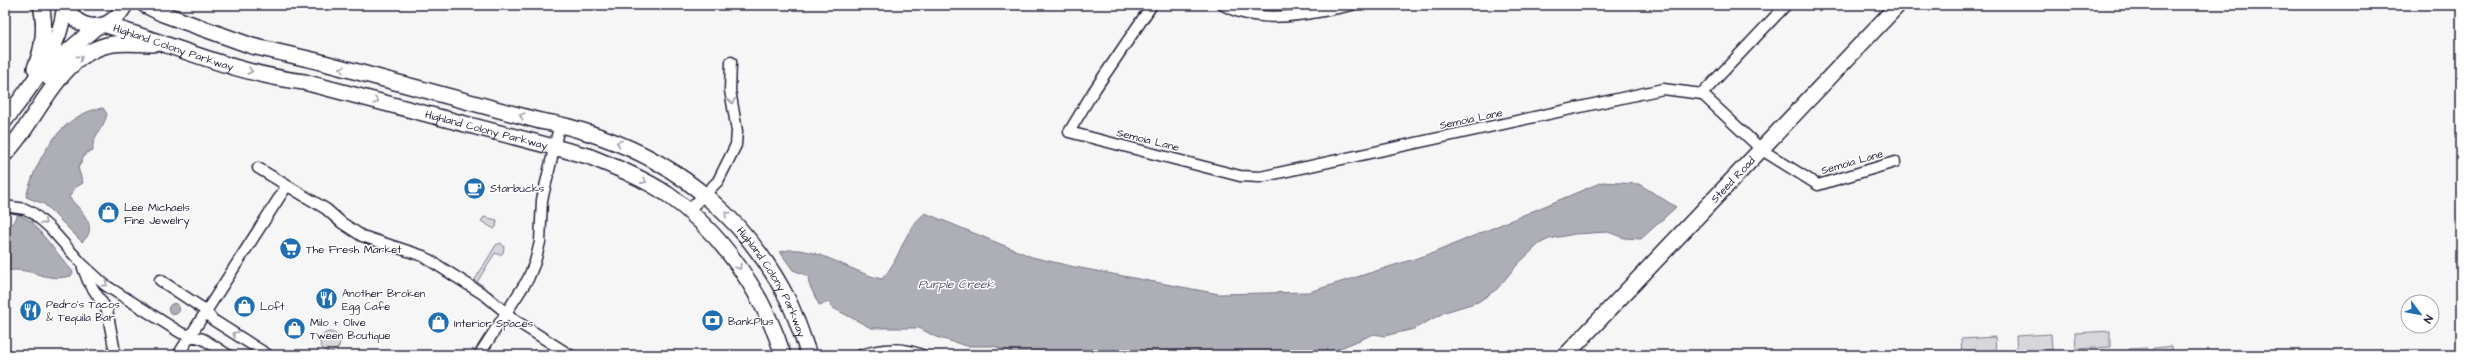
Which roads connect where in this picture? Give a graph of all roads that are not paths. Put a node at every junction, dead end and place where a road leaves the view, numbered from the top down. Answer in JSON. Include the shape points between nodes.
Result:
{"nodes":[{"id":1,"x":40,"y":5,"type":"edge"},
{"id":2,"x":65,"y":5,"type":"edge"},
{"id":3,"x":125,"y":5,"type":"edge"},
{"id":4,"x":145,"y":5,"type":"edge"},
{"id":5,"x":171,"y":5,"type":"edge"},
{"id":6,"x":1152,"y":5,"type":"edge"},
{"id":7,"x":1223,"y":5,"type":"edge"},
{"id":8,"x":1352,"y":5,"type":"edge"},
{"id":9,"x":1786,"y":5,"type":"edge"},
{"id":10,"x":1898,"y":5,"type":"edge"},
{"id":11,"x":102,"y":26,"type":"junction"},
{"id":12,"x":217,"y":33,"type":"junction"},
{"id":13,"x":165,"y":44,"type":"junction"},
{"id":14,"x":731,"y":62,"type":"dead end"},
{"id":15,"x":1702,"y":94,"type":"junction"},
{"id":16,"x":22,"y":98,"type":"junction"},
{"id":17,"x":5,"y":120,"type":"edge"},
{"id":18,"x":560,"y":124,"type":"junction"},
{"id":19,"x":555,"y":148,"type":"junction"},
{"id":20,"x":1762,"y":150,"type":"junction"},
{"id":21,"x":5,"y":153,"type":"edge"},
{"id":22,"x":1895,"y":162,"type":"dead end"},
{"id":23,"x":258,"y":168,"type":"dead end"},
{"id":24,"x":286,"y":187,"type":"junction"},
{"id":25,"x":704,"y":194,"type":"junction"},
{"id":26,"x":10,"y":206,"type":"edge"},
{"id":27,"x":688,"y":211,"type":"junction"},
{"id":28,"x":82,"y":264,"type":"junction"},
{"id":29,"x":160,"y":280,"type":"dead end"},
{"id":30,"x":205,"y":310,"type":"junction"},
{"id":31,"x":506,"y":312,"type":"junction"},
{"id":32,"x":190,"y":335,"type":"junction"},
{"id":33,"x":114,"y":347,"type":"dead end"},
{"id":34,"x":178,"y":355,"type":"edge"},
{"id":35,"x":228,"y":355,"type":"edge"},
{"id":36,"x":268,"y":355,"type":"edge"},
{"id":37,"x":479,"y":355,"type":"edge"},
{"id":38,"x":570,"y":355,"type":"edge"},
{"id":39,"x":783,"y":355,"type":"edge"},
{"id":40,"x":809,"y":355,"type":"edge"},
{"id":41,"x":861,"y":355,"type":"edge"},
{"id":42,"x":922,"y":355,"type":"edge"},
{"id":43,"x":1566,"y":355,"type":"edge"}],
"edges":[{"from":1,"to":16,"type":"street","via":[[44,35],[41,54]]},
{"from":2,"to":11,"type":"street","name":"Highland Colony Parkway","via":[[78,23]]},
{"from":2,"to":16,"type":"street","via":[[63,21],[53,51]]},
{"from":3,"to":11,"type":"street","via":[[120,14]]},
{"from":4,"to":12,"type":"street","name":"Highland Colony Parkway","via":[[162,14]]},
{"from":5,"to":12,"type":"street"},
{"from":6,"to":15,"type":"street","name":"Semoia Lane","via":[[1069,132],[1240,176],[1260,177],[1663,89]]},
{"from":7,"to":8,"type":"street","via":[[1235,12],[1260,16],[1300,14]]},
{"from":9,"to":15,"type":"street"},
{"from":10,"to":20,"type":"street","name":"Steed Road"},
{"from":11,"to":13,"type":"street","name":"Highland Colony Parkway"},
{"from":11,"to":21,"type":"street","via":[[65,54]]},
{"from":18,"to":12,"type":"street","name":"Highland Colony Parkway","one_way":true,"via":[[540,121],[252,46]]},
{"from":13,"to":19,"type":"street","name":"Highland Colony Parkway","one_way":true,"via":[[212,62],[304,82]]},
{"from":21,"to":13,"type":"street","one_way":true,"via":[[20,139],[57,82],[81,57],[112,44]]},
{"from":14,"to":25,"type":"street","one_way":true,"via":[[730,90],[737,131],[736,145],[718,181]]},
{"from":15,"to":20,"type":"street","name":"Semoia Lane"},
{"from":16,"to":17,"type":"street"},
{"from":18,"to":19,"type":"street"},
{"from":25,"to":18,"type":"street","name":"Highland Colony Parkway","one_way":true,"via":[[672,170],[623,145]]},
{"from":19,"to":27,"type":"street","name":"Highland Colony Parkway","one_way":true,"via":[[588,156],[624,170],[667,194]]},
{"from":19,"to":31,"type":"street","via":[[542,200],[540,242],[535,262],[528,279]]},
{"from":20,"to":22,"type":"street","name":"Semoia Lane","via":[[1818,185]]},
{"from":20,"to":43,"type":"street","name":"Steed Road"},
{"from":23,"to":24,"type":"street"},
{"from":24,"to":30,"type":"street"},
{"from":24,"to":31,"type":"street","via":[[326,209],[362,236],[422,256],[486,296]]},
{"from":25,"to":27,"type":"street"},
{"from":40,"to":25,"type":"street","name":"Highland Colony Parkway","one_way":true,"via":[[787,298],[761,255],[732,219]]},
{"from":26,"to":28,"type":"street","one_way":true,"via":[[33,213]]},
{"from":27,"to":39,"type":"street","name":"Highland Colony Parkway","one_way":true,"via":[[718,240],[744,275],[776,333]]},
{"from":28,"to":32,"type":"street","one_way":true,"via":[[105,285],[181,333]]},
{"from":28,"to":33,"type":"street","via":[[88,281],[107,310]]},
{"from":29,"to":30,"type":"street"},
{"from":30,"to":32,"type":"street"},
{"from":36,"to":30,"type":"street","one_way":true,"via":[[213,320]]},
{"from":31,"to":37,"type":"street"},
{"from":31,"to":38,"type":"street"},
{"from":32,"to":34,"type":"street"},
{"from":32,"to":35,"type":"street","via":[[203,339]]},
{"from":41,"to":42,"type":"street","via":[[877,350],[906,349]]}]}
